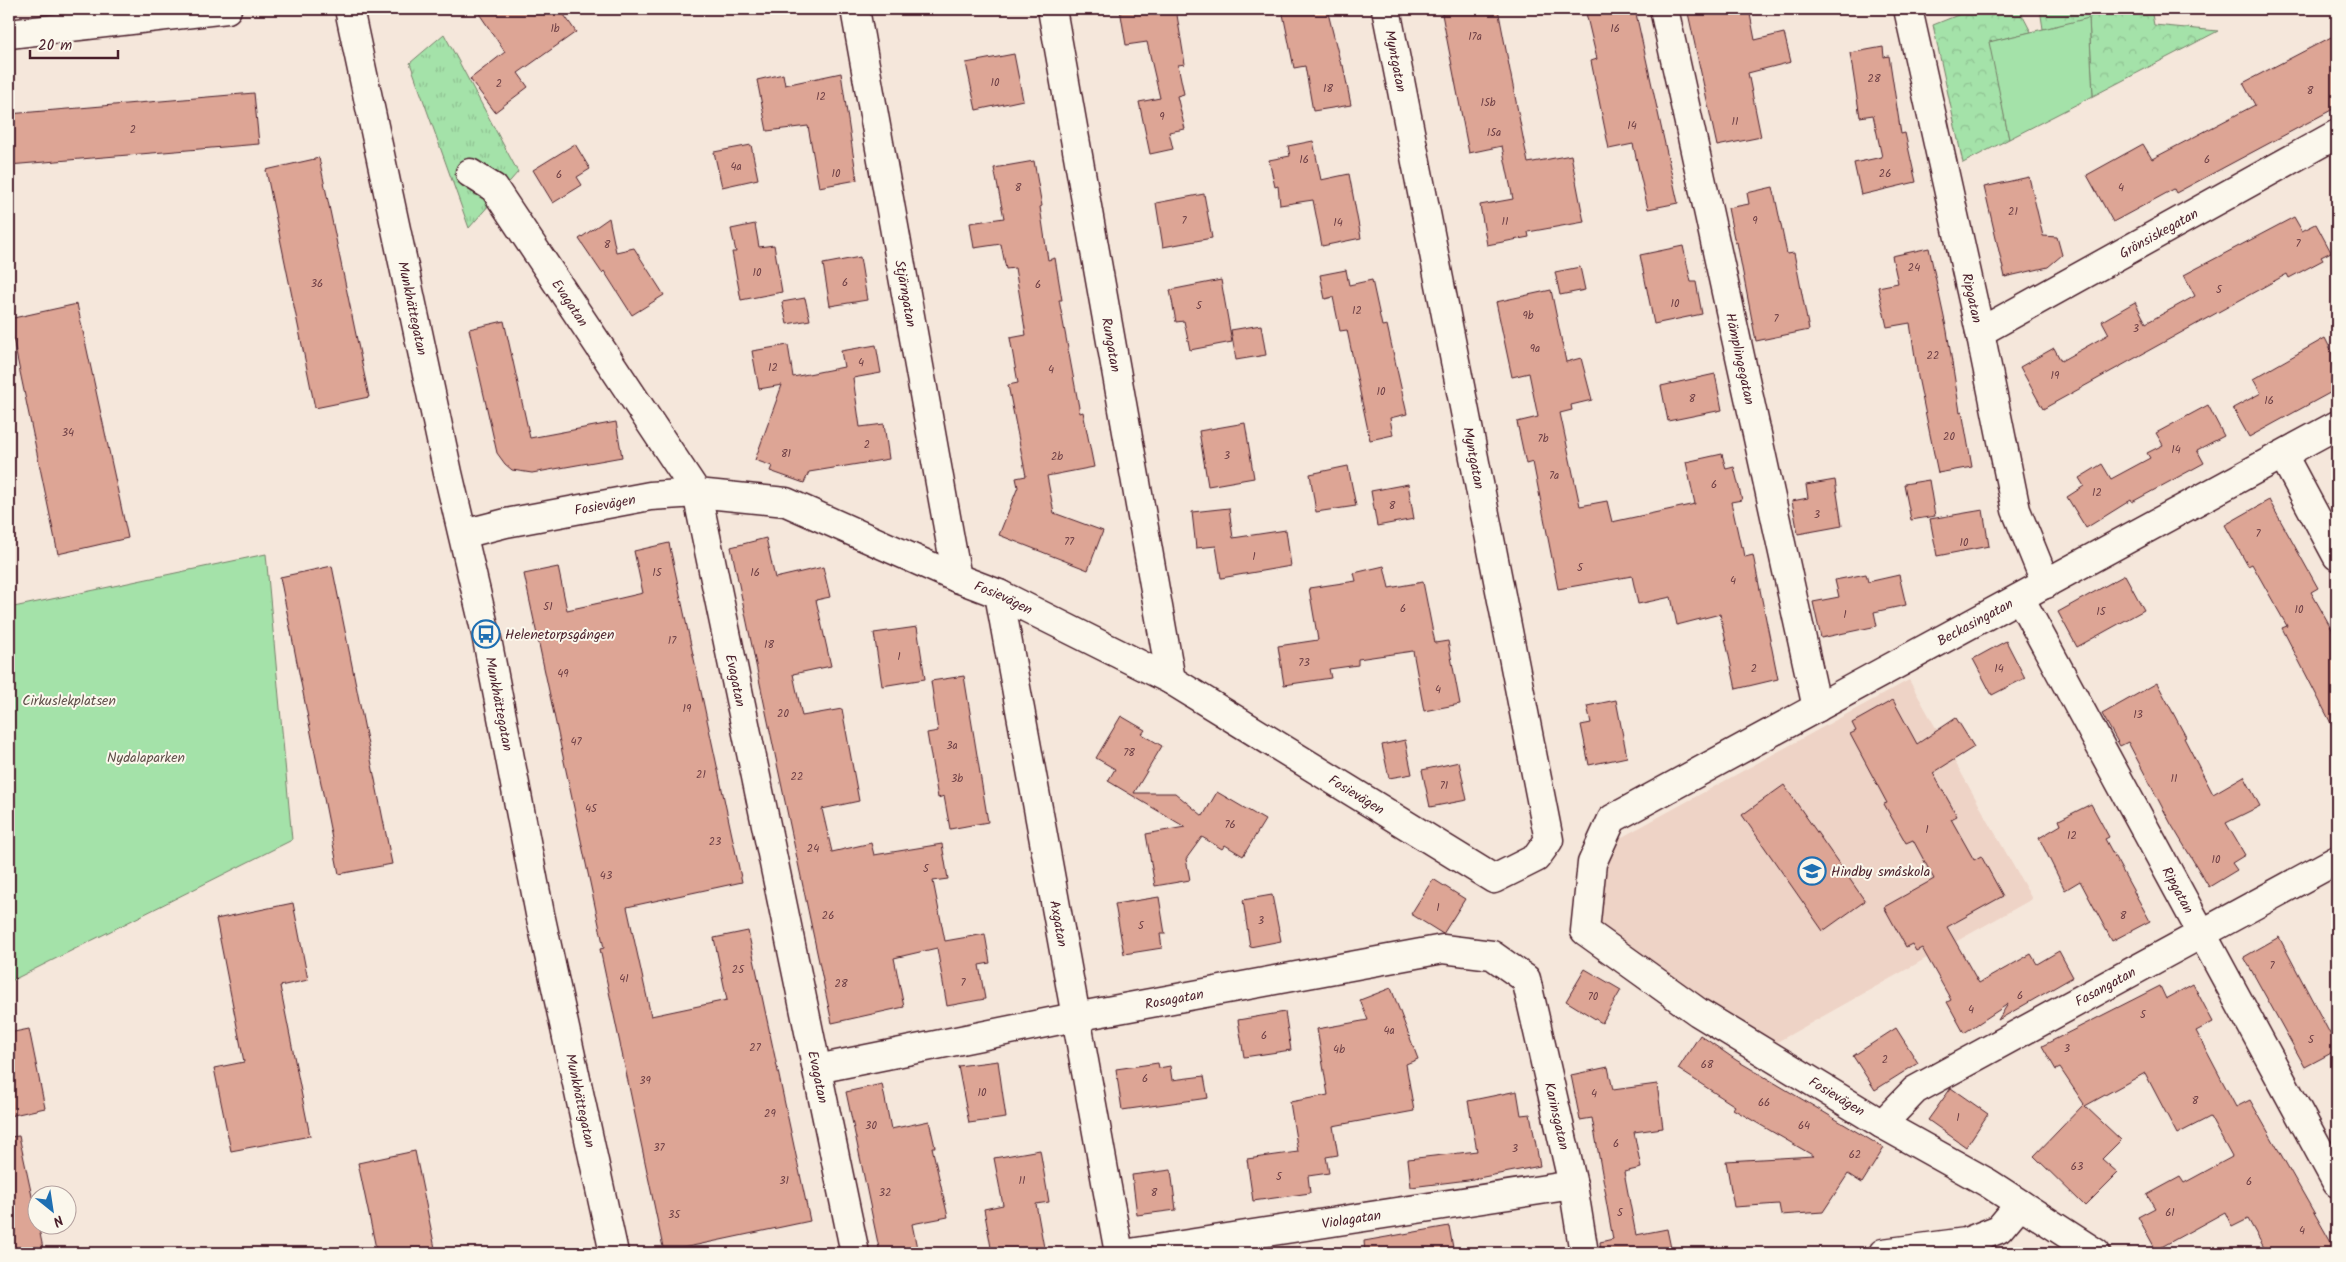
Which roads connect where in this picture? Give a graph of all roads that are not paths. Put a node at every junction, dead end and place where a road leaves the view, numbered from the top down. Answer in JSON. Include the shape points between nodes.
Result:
{"nodes":[{"id":1,"x":227,"y":9,"type":"edge"},
{"id":2,"x":349,"y":9,"type":"edge"},
{"id":3,"x":855,"y":9,"type":"edge"},
{"id":4,"x":1052,"y":9,"type":"edge"},
{"id":5,"x":1386,"y":9,"type":"edge"},
{"id":6,"x":1664,"y":9,"type":"edge"},
{"id":7,"x":1908,"y":9,"type":"edge"},
{"id":8,"x":9,"y":34,"type":"edge"},
{"id":9,"x":2337,"y":134,"type":"edge"},
{"id":10,"x":470,"y":174,"type":"dead end"},
{"id":11,"x":1980,"y":332,"type":"junction"},
{"id":12,"x":2337,"y":425,"type":"edge"},
{"id":13,"x":2283,"y":455,"type":"junction"},
{"id":14,"x":697,"y":493,"type":"junction"},
{"id":15,"x":463,"y":534,"type":"junction"},
{"id":16,"x":2337,"y":556,"type":"edge"},
{"id":17,"x":957,"y":578,"type":"junction"},
{"id":18,"x":2046,"y":584,"type":"junction"},
{"id":19,"x":999,"y":594,"type":"junction"},
{"id":20,"x":2020,"y":598,"type":"junction"},
{"id":21,"x":1172,"y":680,"type":"junction"},
{"id":22,"x":1817,"y":708,"type":"junction"},
{"id":23,"x":2337,"y":860,"type":"edge"},
{"id":24,"x":1494,"y":879,"type":"joint"},
{"id":25,"x":1585,"y":931,"type":"joint"},
{"id":26,"x":2203,"y":933,"type":"junction"},
{"id":27,"x":1526,"y":979,"type":"joint"},
{"id":28,"x":1074,"y":1017,"type":"junction"},
{"id":29,"x":816,"y":1069,"type":"junction"},
{"id":30,"x":1882,"y":1124,"type":"junction"},
{"id":31,"x":2337,"y":1182,"type":"edge"},
{"id":32,"x":1573,"y":1185,"type":"junction"},
{"id":33,"x":2020,"y":1204,"type":"junction"},
{"id":34,"x":614,"y":1253,"type":"edge"},
{"id":35,"x":855,"y":1253,"type":"edge"},
{"id":36,"x":1119,"y":1253,"type":"edge"},
{"id":37,"x":1130,"y":1253,"type":"edge"},
{"id":38,"x":1584,"y":1253,"type":"edge"},
{"id":39,"x":1890,"y":1253,"type":"edge"},
{"id":40,"x":2096,"y":1253,"type":"edge"}],
"edges":[{"from":1,"to":8,"type":"street"},
{"from":2,"to":15,"type":"street","name":"Munkhättegatan"},
{"from":3,"to":17,"type":"street","name":"Stjärngatan"},
{"from":4,"to":21,"type":"street","name":"Rungatan"},
{"from":5,"to":24,"type":"street","name":"Myntgatan","via":[[1549,840],[1536,858]]},
{"from":6,"to":22,"type":"street","name":"Hämplingegatan"},
{"from":7,"to":11,"type":"street","name":"Ripgatan"},
{"from":9,"to":11,"type":"street","name":"Grönsiskegatan"},
{"from":10,"to":14,"type":"street","name":"Evagatan","via":[[494,188]]},
{"from":11,"to":18,"type":"street","name":"Ripgatan","via":[[2016,510]]},
{"from":12,"to":13,"type":"street","name":"Beckasingatan"},
{"from":13,"to":16,"type":"street"},
{"from":13,"to":18,"type":"street","name":"Beckasingatan"},
{"from":14,"to":15,"type":"street","name":"Fosievägen","via":[[650,496]]},
{"from":14,"to":17,"type":"street","name":"Fosievägen","via":[[786,502]]},
{"from":14,"to":29,"type":"street","name":"Evagatan"},
{"from":15,"to":34,"type":"street","name":"Munkhättegatan","via":[[486,634],[542,923]]},
{"from":17,"to":19,"type":"street","name":"Fosievägen"},
{"from":18,"to":20,"type":"street","name":"Beckasingatan"},
{"from":19,"to":21,"type":"street","name":"Fosievägen"},
{"from":19,"to":28,"type":"street","name":"Axgatan"},
{"from":20,"to":22,"type":"street","name":"Beckasingatan"},
{"from":20,"to":26,"type":"street","name":"Ripgatan"},
{"from":21,"to":24,"type":"street","name":"Fosievägen"},
{"from":22,"to":25,"type":"street","name":"Beckasingatan","via":[[1612,819],[1592,863]]},
{"from":23,"to":26,"type":"street","name":"Fasangatan"},
{"from":25,"to":30,"type":"street","name":"Fosievägen","via":[[1698,1012]]},
{"from":26,"to":30,"type":"street","name":"Fasangatan","via":[[1915,1090]]},
{"from":26,"to":31,"type":"street","name":"Ripgatan"},
{"from":27,"to":28,"type":"street","name":"Rosagatan","via":[[1492,955],[1443,949]]},
{"from":27,"to":32,"type":"street","name":"Karinsgatan"},
{"from":28,"to":29,"type":"street","name":"Rosagatan"},
{"from":28,"to":36,"type":"street","name":"Axgatan"},
{"from":29,"to":35,"type":"street","name":"Evagatan"},
{"from":30,"to":33,"type":"street","name":"Fosievägen"},
{"from":32,"to":37,"type":"street","name":"Violagatan"},
{"from":32,"to":38,"type":"street","name":"Karinsgatan"},
{"from":33,"to":39,"type":"street","via":[[1999,1229],[1966,1242]]},
{"from":33,"to":40,"type":"street","name":"Fosievägen"}]}
